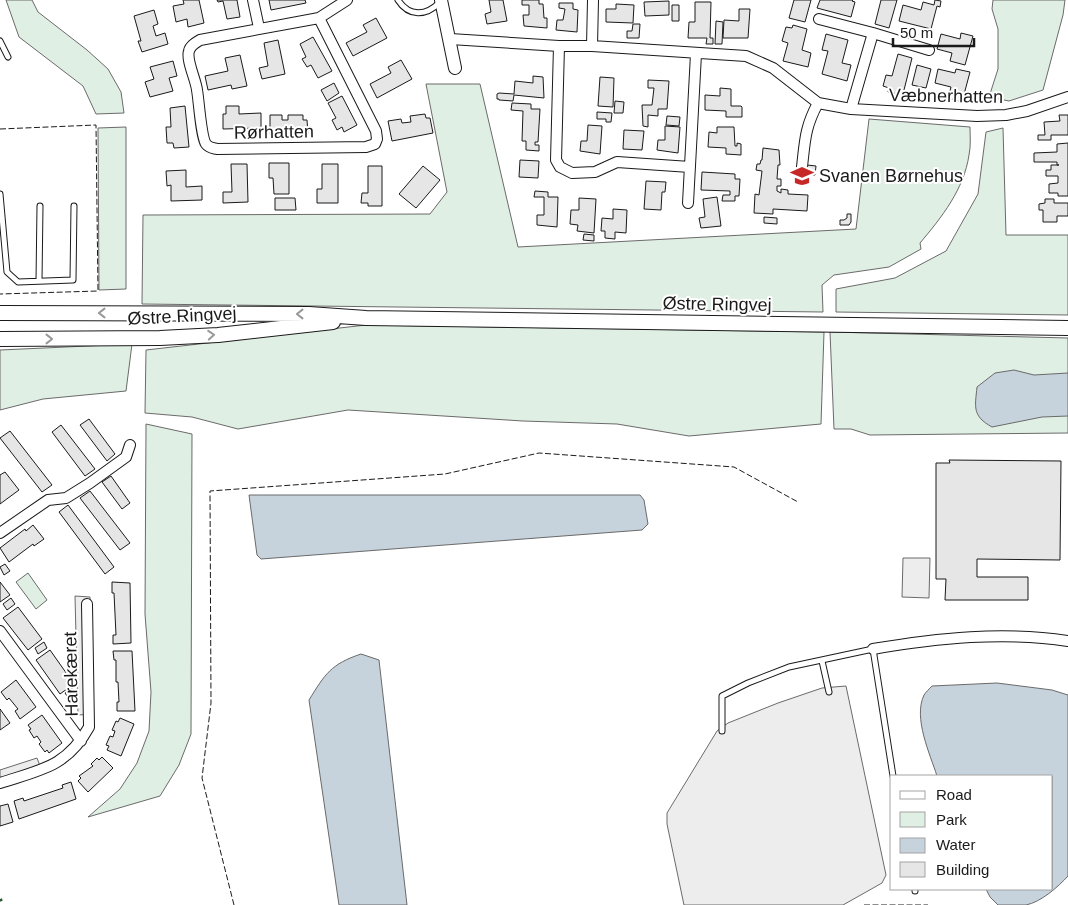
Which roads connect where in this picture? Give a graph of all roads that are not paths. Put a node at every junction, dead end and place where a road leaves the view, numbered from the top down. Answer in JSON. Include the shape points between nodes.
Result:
{"nodes":[{"id":1,"x":253,"y":0,"type":"edge"},
{"id":2,"x":346,"y":0,"type":"edge"},
{"id":3,"x":398,"y":0,"type":"edge"},
{"id":4,"x":441,"y":0,"type":"edge"},
{"id":5,"x":593,"y":0,"type":"edge"},
{"id":6,"x":319,"y":18,"type":"junction"},
{"id":7,"x":819,"y":19,"type":"dead end"},
{"id":8,"x":259,"y":28,"type":"junction"},
{"id":9,"x":873,"y":33,"type":"junction"},
{"id":10,"x":450,"y":39,"type":"junction"},
{"id":11,"x":0,"y":41,"type":"edge"},
{"id":12,"x":559,"y":46,"type":"junction"},
{"id":13,"x":592,"y":46,"type":"junction"},
{"id":14,"x":929,"y":50,"type":"dead end"},
{"id":15,"x":696,"y":54,"type":"junction"},
{"id":16,"x":8,"y":57,"type":"dead end"},
{"id":17,"x":455,"y":68,"type":"dead end"},
{"id":18,"x":1068,"y":97,"type":"edge"},
{"id":19,"x":818,"y":103,"type":"junction"},
{"id":20,"x":851,"y":109,"type":"junction"},
{"id":21,"x":690,"y":167,"type":"junction"},
{"id":22,"x":802,"y":167,"type":"dead end"},
{"id":23,"x":0,"y":194,"type":"edge"},
{"id":24,"x":688,"y":203,"type":"dead end"},
{"id":25,"x":40,"y":206,"type":"dead end"},
{"id":26,"x":74,"y":206,"type":"dead end"},
{"id":27,"x":39,"y":281,"type":"junction"},
{"id":28,"x":0,"y":313,"type":"edge"},
{"id":29,"x":366,"y":318,"type":"junction"},
{"id":30,"x":1068,"y":328,"type":"edge"},
{"id":31,"x":0,"y":339,"type":"edge"},
{"id":32,"x":130,"y":445,"type":"dead end"},
{"id":33,"x":0,"y":533,"type":"edge"},
{"id":34,"x":87,"y":604,"type":"dead end"},
{"id":35,"x":0,"y":632,"type":"edge"},
{"id":36,"x":1068,"y":641,"type":"edge"},
{"id":37,"x":873,"y":649,"type":"junction"},
{"id":38,"x":822,"y":661,"type":"junction"},
{"id":39,"x":829,"y":692,"type":"dead end"},
{"id":40,"x":722,"y":731,"type":"dead end"},
{"id":41,"x":81,"y":741,"type":"junction"},
{"id":42,"x":893,"y":775,"type":"edge"},
{"id":43,"x":0,"y":783,"type":"edge"}],
"edges":[{"from":1,"to":8,"type":"street"},
{"from":2,"to":6,"type":"street","name":"Rørhatten"},
{"from":3,"to":4,"type":"lane","via":[[412,12],[422,14],[433,10]]},
{"from":4,"to":10,"type":"street"},
{"from":5,"to":13,"type":"street"},
{"from":6,"to":8,"type":"street","name":"Rørhatten"},
{"from":6,"to":8,"type":"street","name":"Rørhatten","via":[[376,131],[377,139],[373,146],[217,150],[206,144],[189,51],[200,40]]},
{"from":7,"to":9,"type":"street"},
{"from":9,"to":14,"type":"street"},
{"from":9,"to":20,"type":"street"},
{"from":10,"to":12,"type":"street","name":"Væbnerhatten"},
{"from":10,"to":17,"type":"street"},
{"from":11,"to":16,"type":"lane"},
{"from":12,"to":13,"type":"street","name":"Væbnerhatten"},
{"from":12,"to":21,"type":"street","via":[[556,160],[560,168],[572,173],[595,172],[617,162]]},
{"from":13,"to":15,"type":"street","name":"Væbnerhatten"},
{"from":15,"to":19,"type":"street","name":"Væbnerhatten","via":[[746,56],[756,60],[773,68]]},
{"from":15,"to":21,"type":"street"},
{"from":18,"to":20,"type":"street","name":"Væbnerhatten","via":[[1006,115]]},
{"from":19,"to":20,"type":"street","name":"Væbnerhatten"},
{"from":19,"to":22,"type":"street","via":[[805,135]]},
{"from":21,"to":24,"type":"street"},
{"from":23,"to":27,"type":"lane","via":[[7,272],[18,282]]},
{"from":25,"to":27,"type":"lane"},
{"from":26,"to":27,"type":"lane","via":[[73,280]]},
{"from":29,"to":28,"type":"main road","name":"Østre Ringvej","one_way":true,"via":[[309,314]]},
{"from":29,"to":30,"type":"main road","name":"Østre Ringvej"},
{"from":31,"to":29,"type":"main road","name":"Østre Ringvej","one_way":true,"via":[[169,338]]},
{"from":32,"to":33,"type":"street","via":[[126,457],[90,483],[66,498],[48,500]]},
{"from":34,"to":41,"type":"street","name":"Harekæret","via":[[89,727]]},
{"from":35,"to":41,"type":"street","name":"Harekæret"},
{"from":36,"to":37,"type":"street","via":[[1001,636]]},
{"from":37,"to":38,"type":"lane"},
{"from":37,"to":42,"type":"lane"},
{"from":38,"to":39,"type":"lane"},
{"from":38,"to":40,"type":"lane","via":[[789,667],[722,696]]},
{"from":41,"to":43,"type":"street","name":"Harekæret","via":[[54,765]]}]}
